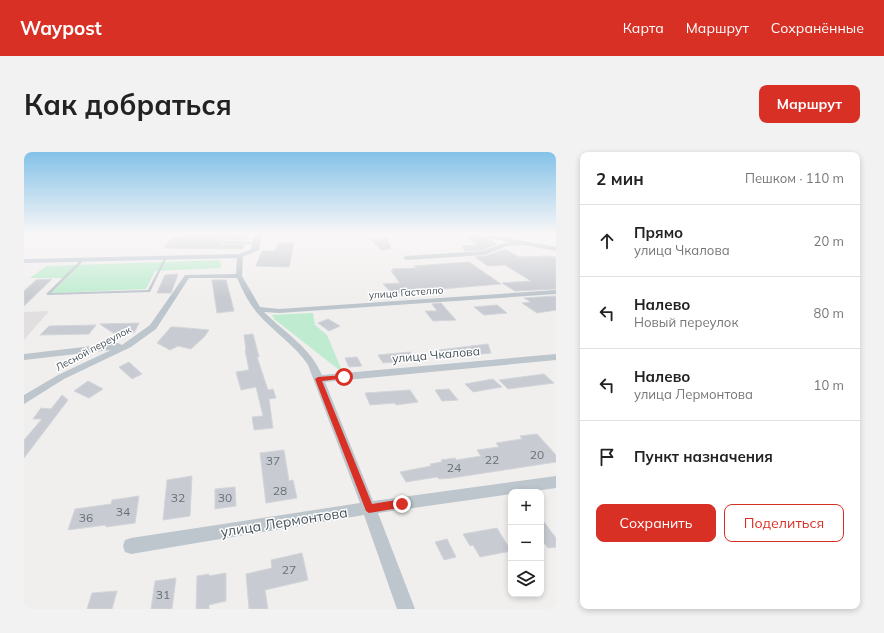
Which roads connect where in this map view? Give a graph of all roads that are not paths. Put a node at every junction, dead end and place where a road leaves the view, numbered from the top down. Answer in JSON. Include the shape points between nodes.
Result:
{"nodes":[{"id":1,"x":448,"y":255,"type":"edge"},
{"id":2,"x":240,"y":256,"type":"joint"},
{"id":3,"x":166,"y":258,"type":"junction"},
{"id":4,"x":406,"y":258,"type":"dead end"},
{"id":5,"x":83,"y":259,"type":"junction"},
{"id":6,"x":24,"y":260,"type":"edge"},
{"id":7,"x":239,"y":276,"type":"junction"},
{"id":8,"x":556,"y":292,"type":"edge"},
{"id":9,"x":258,"y":309,"type":"junction"},
{"id":10,"x":128,"y":345,"type":"junction"},
{"id":11,"x":24,"y":357,"type":"edge"},
{"id":12,"x":556,"y":357,"type":"edge"},
{"id":13,"x":318,"y":379,"type":"junction"},
{"id":14,"x":24,"y":400,"type":"edge"},
{"id":15,"x":556,"y":482,"type":"edge"},
{"id":16,"x":369,"y":508,"type":"junction"},
{"id":17,"x":131,"y":546,"type":"dead end"},
{"id":18,"x":406,"y":609,"type":"edge"}],
"edges":[{"from":1,"to":4,"type":"street"},
{"from":2,"to":3,"type":"street"},
{"from":2,"to":7,"type":"street"},
{"from":3,"to":5,"type":"street"},
{"from":3,"to":5,"type":"lane","via":[[149,291],[48,294]]},
{"from":5,"to":6,"type":"street"},
{"from":7,"to":9,"type":"street"},
{"from":7,"to":10,"type":"street","name":"Лесной переулок","via":[[187,276],[153,327]]},
{"from":8,"to":9,"type":"street","name":"улица Гастелло","via":[[286,311]]},
{"from":9,"to":13,"type":"street","via":[[307,355]]},
{"from":10,"to":11,"type":"street"},
{"from":10,"to":14,"type":"street","name":"Лесной переулок","via":[[62,377]]},
{"from":12,"to":13,"type":"street","name":"улица Чкалова"},
{"from":13,"to":16,"type":"street"},
{"from":15,"to":16,"type":"street","name":"улица Лермонтова"},
{"from":16,"to":17,"type":"street","name":"улица Лермонтова"},
{"from":16,"to":18,"type":"street"}]}
